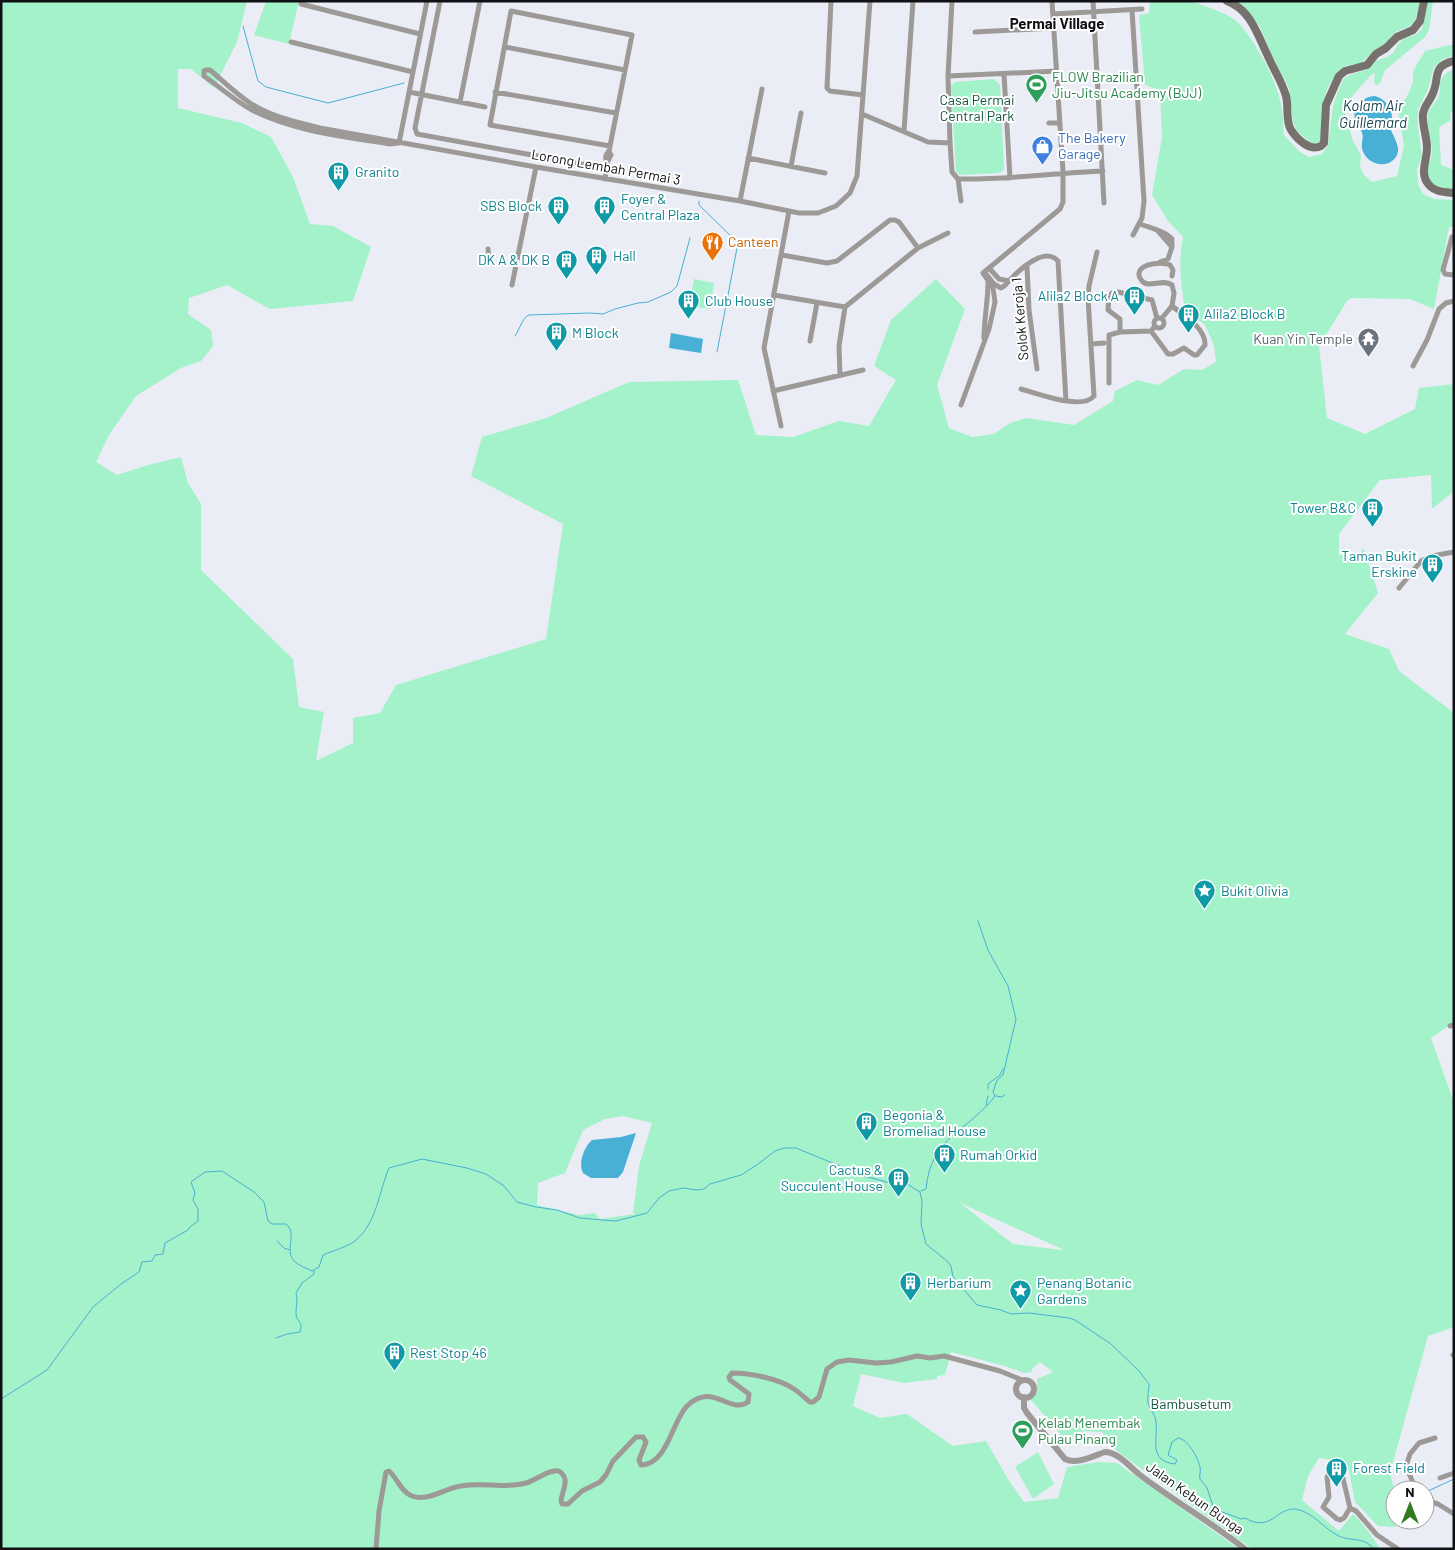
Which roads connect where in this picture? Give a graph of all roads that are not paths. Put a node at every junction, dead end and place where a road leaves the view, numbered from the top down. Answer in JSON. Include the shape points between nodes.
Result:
{"nodes":[{"id":1,"x":427,"y":1,"type":"edge"},
{"id":2,"x":440,"y":1,"type":"edge"},
{"id":3,"x":480,"y":1,"type":"edge"},
{"id":4,"x":831,"y":1,"type":"edge"},
{"id":5,"x":870,"y":1,"type":"edge"},
{"id":6,"x":913,"y":1,"type":"edge"},
{"id":7,"x":952,"y":1,"type":"edge"},
{"id":8,"x":1052,"y":1,"type":"edge"},
{"id":9,"x":1093,"y":1,"type":"edge"},
{"id":10,"x":1227,"y":1,"type":"edge"},
{"id":11,"x":1424,"y":1,"type":"edge"},
{"id":12,"x":301,"y":4,"type":"dead end"},
{"id":13,"x":1142,"y":9,"type":"dead end"},
{"id":14,"x":1132,"y":10,"type":"junction"},
{"id":15,"x":1093,"y":12,"type":"junction"},
{"id":16,"x":1053,"y":14,"type":"junction"},
{"id":17,"x":1054,"y":28,"type":"junction"},
{"id":18,"x":975,"y":32,"type":"dead end"},
{"id":19,"x":420,"y":34,"type":"junction"},
{"id":20,"x":291,"y":42,"type":"dead end"},
{"id":21,"x":504,"y":47,"type":"junction"},
{"id":22,"x":1454,"y":62,"type":"edge"},
{"id":23,"x":625,"y":70,"type":"junction"},
{"id":24,"x":1057,"y":71,"type":"junction"},
{"id":25,"x":412,"y":72,"type":"junction"},
{"id":26,"x":1004,"y":74,"type":"junction"},
{"id":27,"x":948,"y":76,"type":"junction"},
{"id":28,"x":762,"y":89,"type":"dead end"},
{"id":29,"x":408,"y":92,"type":"junction"},
{"id":30,"x":495,"y":92,"type":"junction"},
{"id":31,"x":863,"y":94,"type":"junction"},
{"id":32,"x":422,"y":95,"type":"junction"},
{"id":33,"x":460,"y":102,"type":"junction"},
{"id":34,"x":486,"y":107,"type":"dead end"},
{"id":35,"x":616,"y":113,"type":"junction"},
{"id":36,"x":801,"y":113,"type":"dead end"},
{"id":37,"x":862,"y":114,"type":"junction"},
{"id":38,"x":1060,"y":123,"type":"junction"},
{"id":39,"x":1049,"y":124,"type":"dead end"},
{"id":40,"x":904,"y":131,"type":"junction"},
{"id":41,"x":399,"y":143,"type":"junction"},
{"id":42,"x":950,"y":144,"type":"junction"},
{"id":43,"x":609,"y":149,"type":"junction"},
{"id":44,"x":748,"y":158,"type":"junction"},
{"id":45,"x":607,"y":165,"type":"junction"},
{"id":46,"x":791,"y":166,"type":"junction"},
{"id":47,"x":536,"y":167,"type":"junction"},
{"id":48,"x":620,"y":171,"type":"dead end"},
{"id":49,"x":1103,"y":171,"type":"junction"},
{"id":50,"x":1063,"y":172,"type":"junction"},
{"id":51,"x":825,"y":173,"type":"dead end"},
{"id":52,"x":605,"y":178,"type":"junction"},
{"id":53,"x":1010,"y":178,"type":"junction"},
{"id":54,"x":958,"y":179,"type":"junction"},
{"id":55,"x":1454,"y":192,"type":"edge"},
{"id":56,"x":740,"y":201,"type":"junction"},
{"id":57,"x":961,"y":201,"type":"dead end"},
{"id":58,"x":1104,"y":203,"type":"dead end"},
{"id":59,"x":789,"y":211,"type":"junction"},
{"id":60,"x":1140,"y":224,"type":"junction"},
{"id":61,"x":948,"y":233,"type":"dead end"},
{"id":62,"x":1133,"y":235,"type":"dead end"},
{"id":63,"x":1454,"y":236,"type":"edge"},
{"id":64,"x":918,"y":248,"type":"junction"},
{"id":65,"x":488,"y":249,"type":"dead end"},
{"id":66,"x":1097,"y":252,"type":"dead end"},
{"id":67,"x":782,"y":255,"type":"junction"},
{"id":68,"x":489,"y":260,"type":"dead end"},
{"id":69,"x":1027,"y":266,"type":"junction"},
{"id":70,"x":987,"y":270,"type":"junction"},
{"id":71,"x":1454,"y":275,"type":"edge"},
{"id":72,"x":512,"y":285,"type":"dead end"},
{"id":73,"x":774,"y":296,"type":"junction"},
{"id":74,"x":1454,"y":301,"type":"edge"},
{"id":75,"x":818,"y":303,"type":"junction"},
{"id":76,"x":1172,"y":306,"type":"junction"},
{"id":77,"x":845,"y":307,"type":"junction"},
{"id":78,"x":1160,"y":318,"type":"junction"},
{"id":79,"x":1155,"y":326,"type":"junction"},
{"id":80,"x":1150,"y":331,"type":"junction"},
{"id":81,"x":1120,"y":332,"type":"junction"},
{"id":82,"x":810,"y":341,"type":"dead end"},
{"id":83,"x":1104,"y":343,"type":"dead end"},
{"id":84,"x":1092,"y":344,"type":"junction"},
{"id":85,"x":1413,"y":366,"type":"dead end"},
{"id":86,"x":1036,"y":369,"type":"dead end"},
{"id":87,"x":863,"y":370,"type":"dead end"},
{"id":88,"x":840,"y":375,"type":"junction"},
{"id":89,"x":1110,"y":382,"type":"dead end"},
{"id":90,"x":1021,"y":389,"type":"dead end"},
{"id":91,"x":773,"y":390,"type":"junction"},
{"id":92,"x":1066,"y":401,"type":"junction"},
{"id":93,"x":961,"y":405,"type":"dead end"},
{"id":94,"x":781,"y":426,"type":"dead end"},
{"id":95,"x":1454,"y":552,"type":"edge"},
{"id":96,"x":1399,"y":588,"type":"dead end"},
{"id":97,"x":1022,"y":1380,"type":"junction"},
{"id":98,"x":1024,"y":1398,"type":"junction"},
{"id":99,"x":1436,"y":1438,"type":"dead end"},
{"id":100,"x":1454,"y":1473,"type":"edge"},
{"id":101,"x":1440,"y":1478,"type":"dead end"},
{"id":102,"x":1412,"y":1480,"type":"edge"},
{"id":103,"x":1435,"y":1503,"type":"edge"},
{"id":104,"x":1350,"y":1508,"type":"junction"},
{"id":105,"x":1454,"y":1514,"type":"edge"},
{"id":106,"x":376,"y":1549,"type":"edge"},
{"id":107,"x":1245,"y":1549,"type":"edge"},
{"id":108,"x":1398,"y":1549,"type":"edge"}],
"edges":[{"from":1,"to":19,"type":"street"},
{"from":2,"to":32,"type":"street"},
{"from":3,"to":33,"type":"street"},
{"from":4,"to":31,"type":"street","via":[[827,88]]},
{"from":5,"to":31,"type":"street","name":"Lorong Lembah Permai 3"},
{"from":6,"to":40,"type":"street"},
{"from":7,"to":27,"type":"street"},
{"from":8,"to":16,"type":"street"},
{"from":9,"to":15,"type":"street"},
{"from":10,"to":11,"type":"main road","via":[[1240,9],[1257,29],[1282,83],[1290,128],[1314,148],[1324,143],[1326,104],[1339,76],[1367,65],[1397,37],[1413,30],[1420,21]]},
{"from":12,"to":19,"type":"street"},
{"from":13,"to":14,"type":"street"},
{"from":14,"to":15,"type":"street"},
{"from":14,"to":60,"type":"street","via":[[1144,201]]},
{"from":15,"to":16,"type":"street"},
{"from":15,"to":49,"type":"street"},
{"from":16,"to":17,"type":"street"},
{"from":17,"to":18,"type":"street"},
{"from":17,"to":24,"type":"street"},
{"from":19,"to":25,"type":"street"},
{"from":20,"to":25,"type":"street"},
{"from":21,"to":23,"type":"street"},
{"from":21,"to":23,"type":"street","via":[[511,12],[514,11],[632,35]]},
{"from":21,"to":30,"type":"street"},
{"from":22,"to":55,"type":"main road","via":[[1438,70],[1435,89],[1423,115],[1427,146],[1426,182],[1433,189]]},
{"from":23,"to":35,"type":"street"},
{"from":24,"to":26,"type":"street"},
{"from":24,"to":38,"type":"street"},
{"from":25,"to":29,"type":"street"},
{"from":26,"to":27,"type":"street"},
{"from":26,"to":53,"type":"street"},
{"from":27,"to":42,"type":"street"},
{"from":28,"to":44,"type":"street"},
{"from":29,"to":32,"type":"street"},
{"from":29,"to":41,"type":"street"},
{"from":30,"to":35,"type":"street"},
{"from":30,"to":43,"type":"street","via":[[490,125]]},
{"from":31,"to":37,"type":"street","name":"Lorong Lembah Permai 3"},
{"from":32,"to":33,"type":"street"},
{"from":32,"to":45,"type":"street","via":[[415,128],[417,134]]},
{"from":33,"to":34,"type":"street"},
{"from":35,"to":43,"type":"street"},
{"from":36,"to":46,"type":"street"},
{"from":37,"to":40,"type":"street"},
{"from":37,"to":59,"type":"street","name":"Lorong Lembah Permai 3","via":[[857,176],[850,193],[828,210],[810,214]]},
{"from":38,"to":39,"type":"street"},
{"from":38,"to":50,"type":"street"},
{"from":40,"to":42,"type":"street","via":[[928,142]]},
{"from":41,"to":41,"type":"street","via":[[318,131],[265,116],[227,93],[204,76],[204,71],[210,70],[251,104],[288,120]]},
{"from":41,"to":47,"type":"street","name":"Lorong Lembah Permai 3"},
{"from":42,"to":54,"type":"street","via":[[952,172]]},
{"from":43,"to":45,"type":"street","via":[[611,154]]},
{"from":44,"to":46,"type":"street"},
{"from":44,"to":56,"type":"street"},
{"from":45,"to":48,"type":"street"},
{"from":45,"to":52,"type":"street"},
{"from":46,"to":51,"type":"street"},
{"from":47,"to":52,"type":"street","name":"Lorong Lembah Permai 3"},
{"from":47,"to":72,"type":"street"},
{"from":49,"to":50,"type":"street"},
{"from":49,"to":58,"type":"street"},
{"from":50,"to":53,"type":"street"},
{"from":50,"to":70,"type":"street","via":[[1060,209]]},
{"from":52,"to":56,"type":"street","name":"Lorong Lembah Permai 3"},
{"from":53,"to":54,"type":"street"},
{"from":54,"to":57,"type":"street"},
{"from":56,"to":59,"type":"street","name":"Lorong Lembah Permai 3"},
{"from":59,"to":67,"type":"street"},
{"from":60,"to":62,"type":"street"},
{"from":60,"to":76,"type":"street","bridge":true,"via":[[1172,239],[1168,260],[1142,267],[1139,274],[1140,279],[1144,284],[1166,283],[1169,282],[1172,276],[1170,265],[1162,262],[1143,266],[1140,270],[1139,276],[1140,280],[1144,283],[1165,282],[1172,285]]},
{"from":61,"to":64,"type":"street"},
{"from":63,"to":71,"type":"street","via":[[1443,270],[1445,274]]},
{"from":64,"to":67,"type":"street","via":[[895,220],[886,221],[837,261],[827,263]]},
{"from":64,"to":77,"type":"street"},
{"from":65,"to":68,"type":"street"},
{"from":66,"to":84,"type":"street","via":[[1088,298]]},
{"from":67,"to":73,"type":"street"},
{"from":69,"to":70,"type":"street","via":[[1009,281],[999,279]]},
{"from":69,"to":86,"type":"street","name":"Solok Keroja 1"},
{"from":69,"to":92,"type":"street","via":[[1038,257],[1049,255],[1059,266]]},
{"from":70,"to":93,"type":"street","via":[[983,274],[988,282],[984,341]]},
{"from":73,"to":75,"type":"street"},
{"from":73,"to":91,"type":"street","via":[[764,348]]},
{"from":74,"to":85,"type":"street","via":[[1439,309]]},
{"from":75,"to":77,"type":"street"},
{"from":75,"to":82,"type":"street"},
{"from":76,"to":78,"type":"street"},
{"from":76,"to":80,"type":"street","via":[[1203,336],[1205,345],[1202,350],[1194,355],[1184,348],[1168,354]]},
{"from":77,"to":88,"type":"street","via":[[839,346]]},
{"from":78,"to":79,"type":"street","via":[[1154,322]]},
{"from":78,"to":79,"type":"street","via":[[1164,321],[1163,326]]},
{"from":78,"to":81,"type":"street","via":[[1152,300],[1112,293],[1108,310],[1120,319]]},
{"from":79,"to":80,"type":"street"},
{"from":80,"to":81,"type":"street"},
{"from":81,"to":89,"type":"street","via":[[1109,336]]},
{"from":83,"to":84,"type":"street"},
{"from":84,"to":92,"type":"street","via":[[1094,396],[1086,402]]},
{"from":87,"to":88,"type":"street"},
{"from":88,"to":91,"type":"street"},
{"from":90,"to":92,"type":"street"},
{"from":91,"to":94,"type":"street"},
{"from":95,"to":96,"type":"street","via":[[1421,561]]},
{"from":97,"to":98,"type":"street","via":[[1016,1390]]},
{"from":97,"to":98,"type":"street","via":[[1031,1381],[1034,1386],[1032,1395]]},
{"from":97,"to":106,"type":"street","via":[[944,1356],[917,1356],[876,1363],[848,1360],[826,1369],[819,1397],[810,1402],[794,1388],[779,1381],[732,1373],[730,1380],[749,1394],[748,1402],[736,1405],[709,1395],[687,1405],[663,1450],[653,1460],[645,1465],[639,1463],[646,1442],[643,1437],[636,1437],[613,1461],[600,1482],[582,1490],[568,1504],[561,1502],[566,1480],[558,1471],[516,1485],[459,1486],[423,1498],[410,1495],[389,1471],[386,1472]]},
{"from":98,"to":107,"type":"street","name":"Jalan Kebun Bunga","via":[[1027,1413],[1065,1459],[1071,1461],[1110,1452]]},
{"from":99,"to":102,"type":"street","via":[[1419,1442],[1410,1454],[1406,1466]]},
{"from":100,"to":101,"type":"street"},
{"from":103,"to":105,"type":"street"},
{"from":104,"to":104,"type":"street","via":[[1342,1474],[1332,1471],[1327,1477],[1329,1497],[1324,1509],[1340,1520]]},
{"from":104,"to":108,"type":"street","via":[[1377,1535]]}]}
